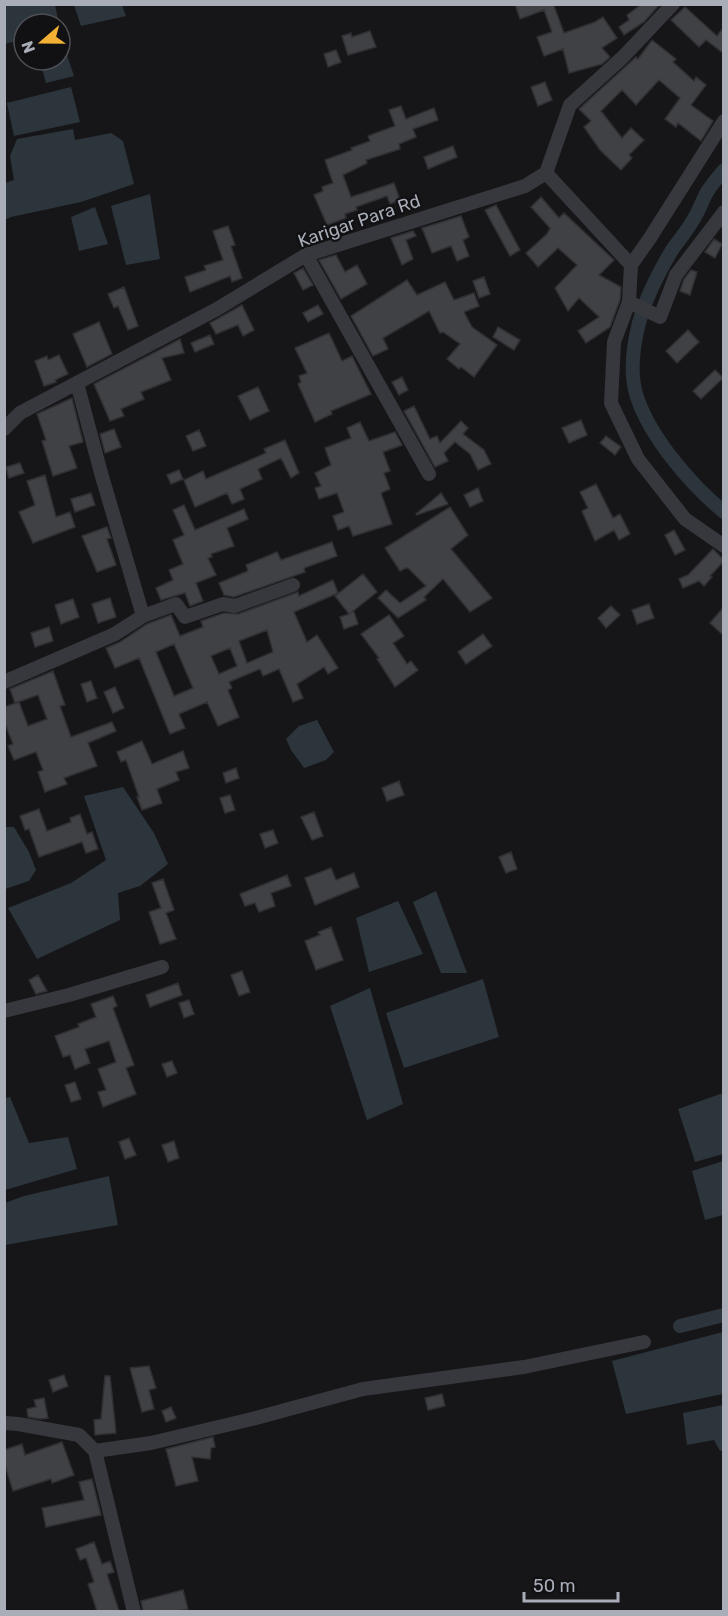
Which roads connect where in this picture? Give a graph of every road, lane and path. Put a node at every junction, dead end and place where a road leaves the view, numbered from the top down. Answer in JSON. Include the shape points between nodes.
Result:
{"nodes":[{"id":1,"x":673,"y":4,"type":"edge"},
{"id":2,"x":723,"y":121,"type":"edge"},
{"id":3,"x":546,"y":173,"type":"junction"},
{"id":4,"x":723,"y":212,"type":"edge"},
{"id":5,"x":306,"y":255,"type":"junction"},
{"id":6,"x":631,"y":265,"type":"junction"},
{"id":7,"x":629,"y":302,"type":"junction"},
{"id":8,"x":78,"y":383,"type":"junction"},
{"id":9,"x":4,"y":429,"type":"edge"},
{"id":10,"x":429,"y":474,"type":"dead end"},
{"id":11,"x":723,"y":546,"type":"edge"},
{"id":12,"x":292,"y":585,"type":"dead end"},
{"id":13,"x":143,"y":616,"type":"junction"},
{"id":14,"x":4,"y":682,"type":"edge"},
{"id":15,"x":162,"y":967,"type":"dead end"},
{"id":16,"x":4,"y":1011,"type":"edge"},
{"id":17,"x":644,"y":1342,"type":"dead end"},
{"id":18,"x":4,"y":1423,"type":"edge"},
{"id":19,"x":95,"y":1451,"type":"junction"},
{"id":20,"x":134,"y":1611,"type":"edge"}],
"edges":[{"from":1,"to":3,"type":"street","via":[[570,105]]},
{"from":2,"to":6,"type":"street"},
{"from":3,"to":5,"type":"street","name":"Karigar Para Rd","via":[[525,186]]},
{"from":3,"to":6,"type":"street"},
{"from":4,"to":7,"type":"street","via":[[676,275],[660,317]]},
{"from":5,"to":8,"type":"street","name":"Karigar Para Rd","via":[[217,309]]},
{"from":5,"to":10,"type":"street"},
{"from":6,"to":7,"type":"street"},
{"from":7,"to":11,"type":"street","via":[[614,342],[611,403],[638,459],[685,519]]},
{"from":8,"to":9,"type":"street","name":"Karigar Para Rd","via":[[20,413]]},
{"from":8,"to":13,"type":"street"},
{"from":12,"to":13,"type":"street","via":[[235,606],[223,604],[185,617],[176,604]]},
{"from":13,"to":14,"type":"street","via":[[115,634]]},
{"from":15,"to":16,"type":"street"},
{"from":17,"to":19,"type":"street","via":[[524,1367],[363,1389],[151,1443]]},
{"from":18,"to":19,"type":"street","via":[[79,1435]]},
{"from":19,"to":20,"type":"street"}]}
